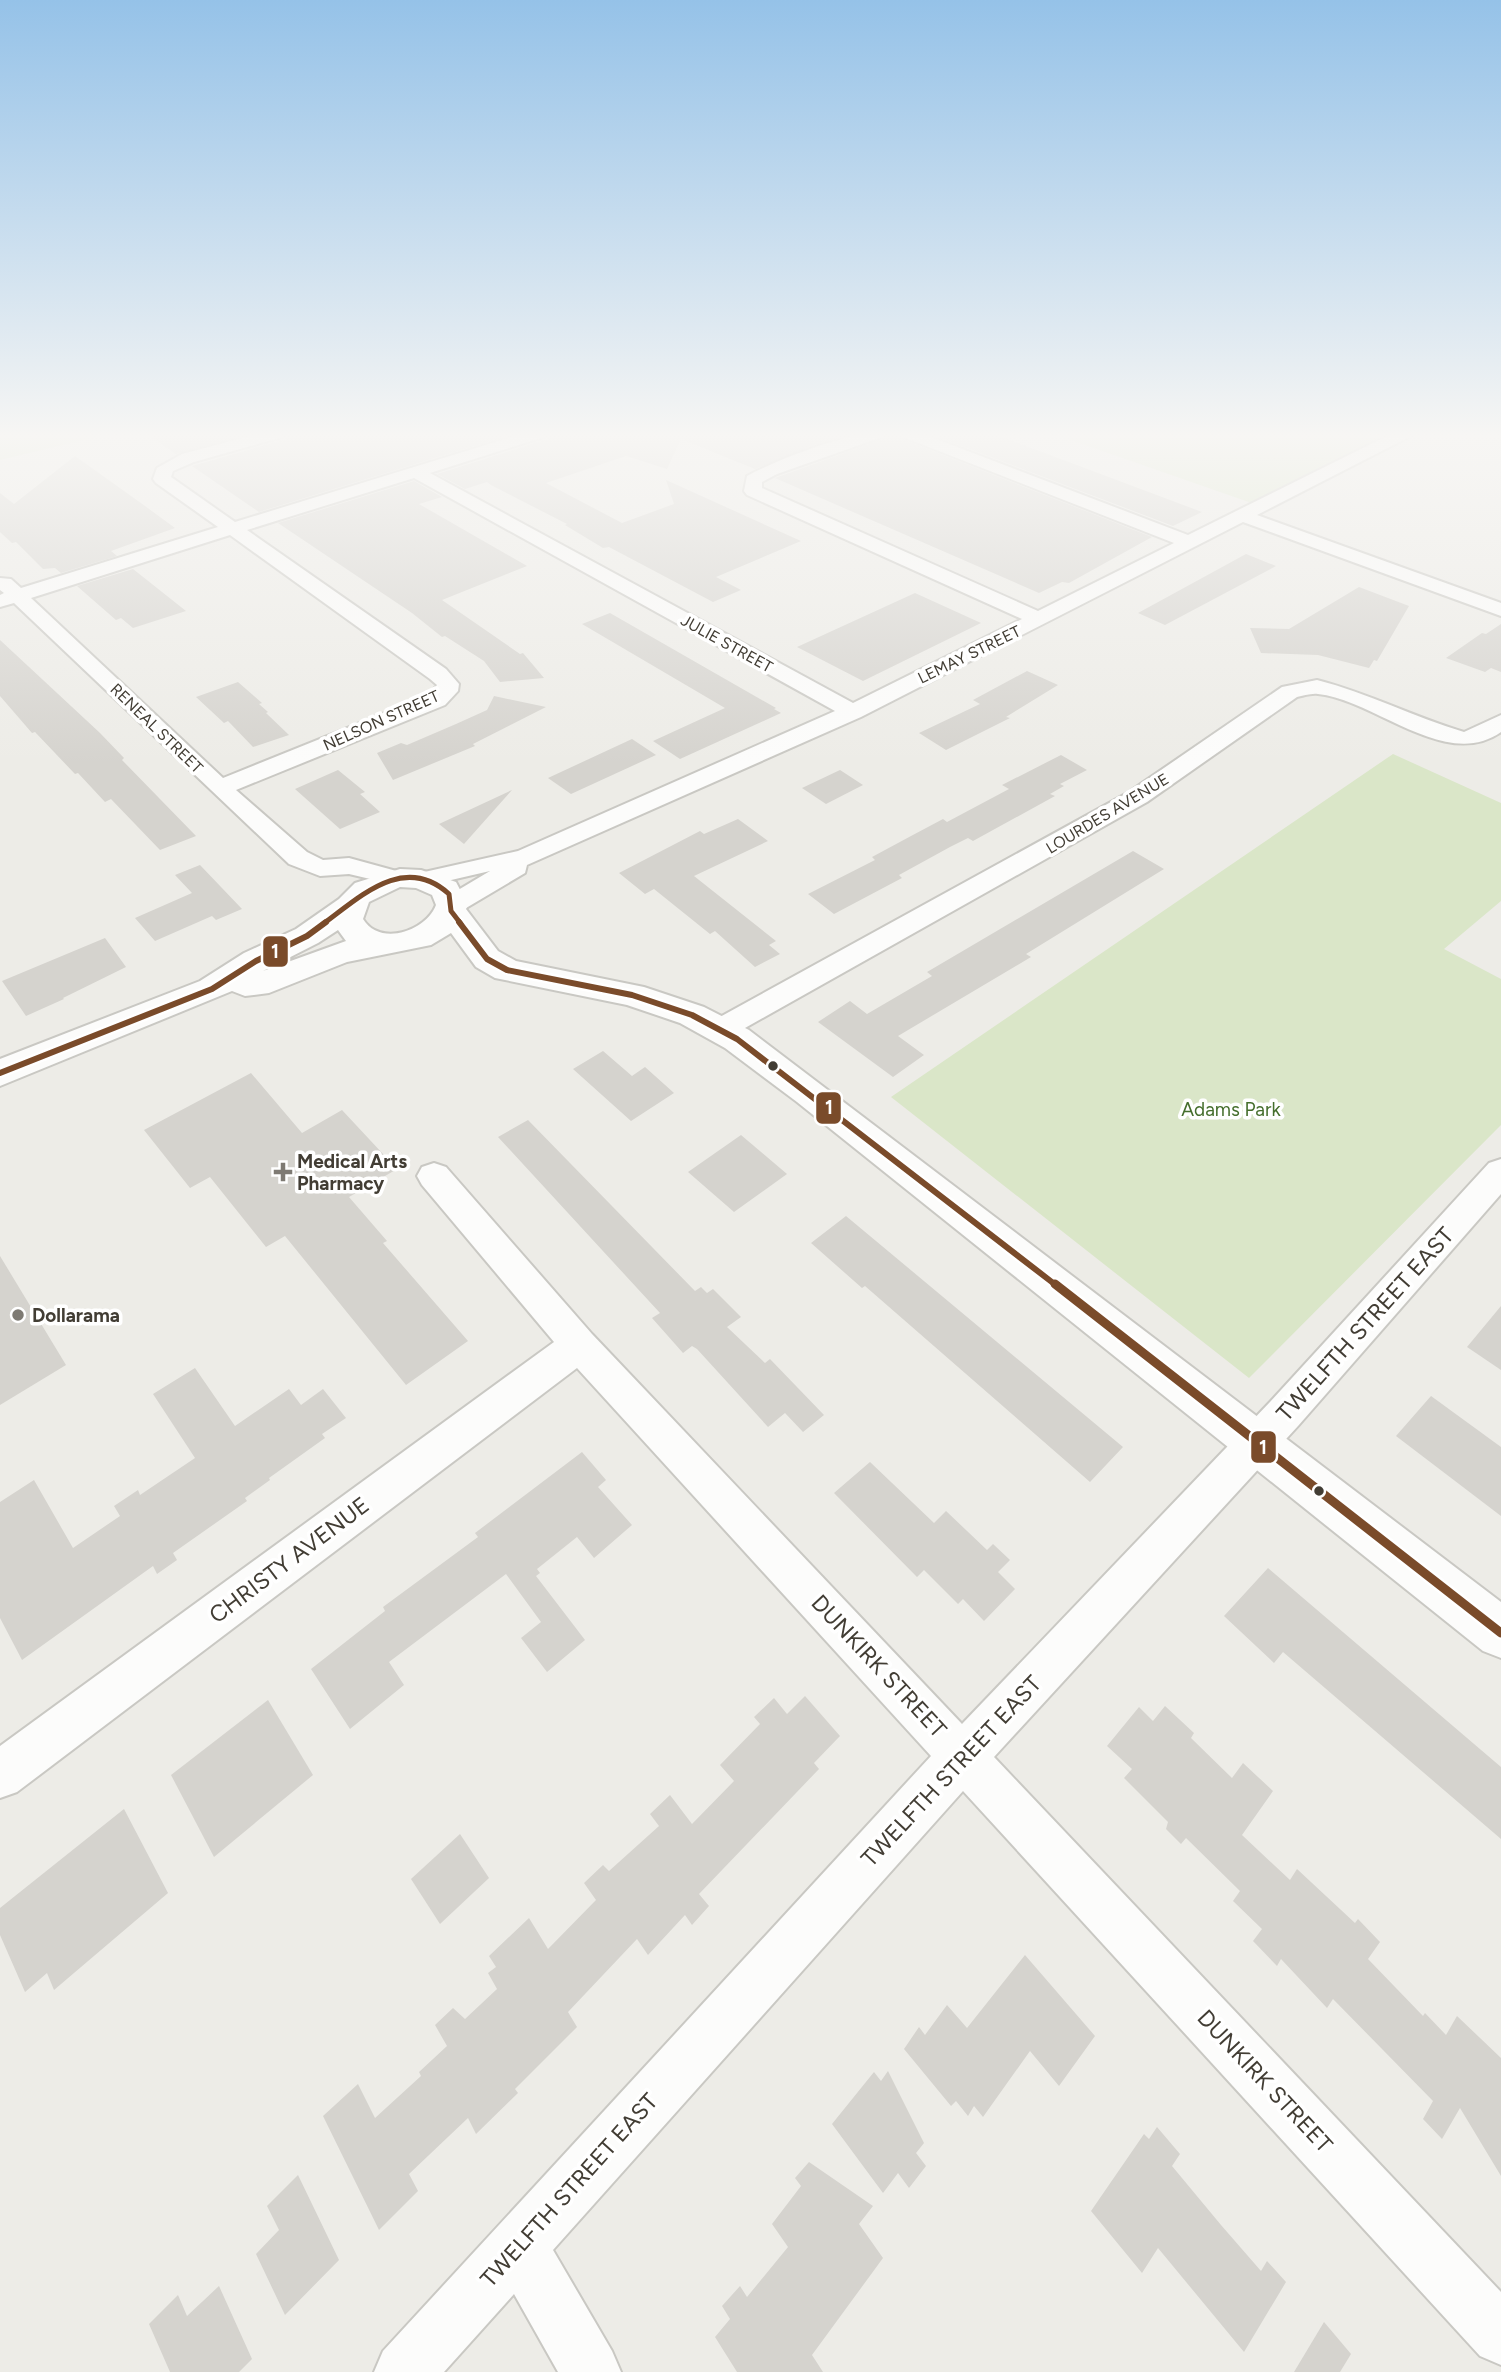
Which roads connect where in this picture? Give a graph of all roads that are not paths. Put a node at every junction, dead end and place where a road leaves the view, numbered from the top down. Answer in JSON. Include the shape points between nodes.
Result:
{"nodes":[{"id":1,"x":193,"y":543,"type":"edge"},
{"id":2,"x":252,"y":543,"type":"edge"},
{"id":3,"x":545,"y":543,"type":"edge"},
{"id":4,"x":869,"y":543,"type":"edge"},
{"id":5,"x":1188,"y":543,"type":"edge"},
{"id":6,"x":1316,"y":543,"type":"edge"},
{"id":7,"x":0,"y":579,"type":"edge"},
{"id":8,"x":9,"y":599,"type":"edge"},
{"id":9,"x":1501,"y":610,"type":"edge"},
{"id":10,"x":1040,"y":619,"type":"junction"},
{"id":11,"x":853,"y":712,"type":"junction"},
{"id":12,"x":1501,"y":722,"type":"edge"},
{"id":13,"x":220,"y":788,"type":"junction"},
{"id":14,"x":523,"y":859,"type":"junction"},
{"id":15,"x":320,"y":868,"type":"junction"},
{"id":16,"x":410,"y":878,"type":"junction"},
{"id":17,"x":460,"y":902,"type":"junction"},
{"id":18,"x":351,"y":904,"type":"junction"},
{"id":19,"x":388,"y":944,"type":"junction"},
{"id":20,"x":212,"y":989,"type":"junction"},
{"id":21,"x":719,"y":1030,"type":"junction"},
{"id":22,"x":0,"y":1073,"type":"edge"},
{"id":23,"x":1501,"y":1172,"type":"edge"},
{"id":24,"x":434,"y":1176,"type":"dead end"},
{"id":25,"x":579,"y":1345,"type":"junction"},
{"id":26,"x":1258,"y":1443,"type":"junction"},
{"id":27,"x":1501,"y":1633,"type":"edge"},
{"id":28,"x":963,"y":1756,"type":"junction"},
{"id":29,"x":0,"y":1775,"type":"edge"},
{"id":30,"x":518,"y":2246,"type":"junction"},
{"id":31,"x":1501,"y":2335,"type":"edge"},
{"id":32,"x":404,"y":2372,"type":"edge"},
{"id":33,"x":591,"y":2372,"type":"edge"}],
"edges":[{"from":1,"to":8,"type":"street"},
{"from":2,"to":13,"type":"street","name":"NELSON STREET","via":[[448,684],[437,700]]},
{"from":3,"to":11,"type":"street","name":"JULIE STREET"},
{"from":4,"to":10,"type":"street"},
{"from":5,"to":10,"type":"street","name":"LEMAY STREET"},
{"from":6,"to":9,"type":"street"},
{"from":7,"to":8,"type":"street","name":"RENEAL STREET"},
{"from":8,"to":13,"type":"street","name":"RENEAL STREET"},
{"from":10,"to":11,"type":"street","name":"LEMAY STREET"},
{"from":11,"to":14,"type":"street","name":"LEMAY STREET"},
{"from":12,"to":21,"type":"street","name":"LOURDES AVENUE","via":[[1465,738],[1317,687],[1290,692],[1127,803]]},
{"from":13,"to":15,"type":"street","name":"RENEAL STREET","via":[[298,858]]},
{"from":14,"to":16,"type":"street","name":"LEMAY STREET"},
{"from":14,"to":17,"type":"street","name":"LEMAY STREET"},
{"from":15,"to":16,"type":"street","via":[[349,866]]},
{"from":15,"to":18,"type":"street","name":"RENEAL STREET","via":[[324,879],[340,889]]},
{"from":16,"to":17,"type":"street","via":[[445,889]]},
{"from":16,"to":18,"type":"street","via":[[370,888]]},
{"from":17,"to":19,"type":"street","via":[[431,933]]},
{"from":17,"to":21,"type":"street","via":[[487,959],[508,970],[632,995],[692,1015]]},
{"from":18,"to":19,"type":"street","via":[[347,919],[353,932]]},
{"from":18,"to":20,"type":"street","via":[[307,936]]},
{"from":19,"to":20,"type":"street","via":[[340,953],[269,982]]},
{"from":20,"to":22,"type":"street"},
{"from":21,"to":26,"type":"street","via":[[780,1070]]},
{"from":23,"to":26,"type":"street","name":"TWELFTH STREET EAST"},
{"from":24,"to":25,"type":"street","name":"DUNKIRK STREET"},
{"from":25,"to":28,"type":"street","name":"DUNKIRK STREET"},
{"from":25,"to":29,"type":"street","name":"CHRISTY AVENUE"},
{"from":26,"to":27,"type":"street"},
{"from":26,"to":28,"type":"street","name":"TWELFTH STREET EAST"},
{"from":28,"to":30,"type":"street","name":"TWELFTH STREET EAST"},
{"from":28,"to":31,"type":"street","name":"DUNKIRK STREET"},
{"from":30,"to":32,"type":"street","name":"TWELFTH STREET EAST"},
{"from":30,"to":33,"type":"street"}]}
